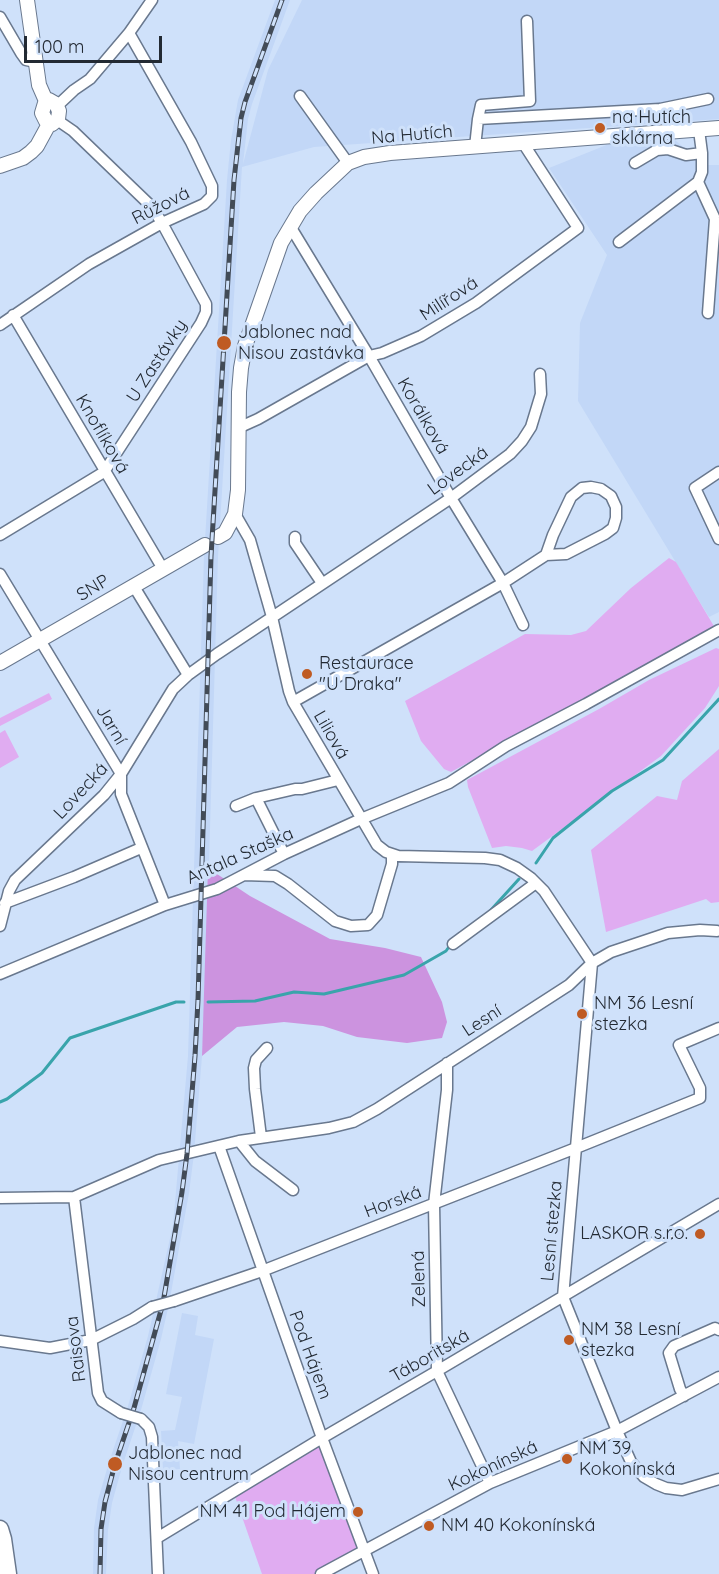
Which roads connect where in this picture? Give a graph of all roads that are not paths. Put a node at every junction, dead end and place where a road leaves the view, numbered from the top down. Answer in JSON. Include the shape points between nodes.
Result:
{"nodes":[{"id":1,"x":27,"y":0,"type":"edge"},
{"id":2,"x":152,"y":0,"type":"edge"},
{"id":3,"x":0,"y":17,"type":"edge"},
{"id":4,"x":527,"y":21,"type":"dead end"},
{"id":5,"x":129,"y":33,"type":"junction"},
{"id":6,"x":36,"y":62,"type":"junction"},
{"id":7,"x":300,"y":96,"type":"dead end"},
{"id":8,"x":708,"y":99,"type":"dead end"},
{"id":9,"x":53,"y":113,"type":"junction"},
{"id":10,"x":478,"y":119,"type":"junction"},
{"id":11,"x":719,"y":128,"type":"edge"},
{"id":12,"x":699,"y":130,"type":"junction"},
{"id":13,"x":523,"y":143,"type":"junction"},
{"id":14,"x":475,"y":147,"type":"junction"},
{"id":15,"x":702,"y":153,"type":"junction"},
{"id":16,"x":348,"y":163,"type":"junction"},
{"id":17,"x":635,"y":163,"type":"dead end"},
{"id":18,"x":0,"y":166,"type":"edge"},
{"id":19,"x":698,"y":182,"type":"junction"},
{"id":20,"x":717,"y":221,"type":"edge"},
{"id":21,"x":162,"y":223,"type":"junction"},
{"id":22,"x":290,"y":226,"type":"junction"},
{"id":23,"x":619,"y":242,"type":"dead end"},
{"id":24,"x":708,"y":313,"type":"dead end"},
{"id":25,"x":13,"y":315,"type":"junction"},
{"id":26,"x":0,"y":325,"type":"edge"},
{"id":27,"x":369,"y":356,"type":"junction"},
{"id":28,"x":540,"y":374,"type":"dead end"},
{"id":29,"x":238,"y":428,"type":"junction"},
{"id":30,"x":104,"y":472,"type":"junction"},
{"id":31,"x":719,"y":472,"type":"edge"},
{"id":32,"x":451,"y":498,"type":"junction"},
{"id":33,"x":235,"y":514,"type":"junction"},
{"id":34,"x":0,"y":535,"type":"edge"},
{"id":35,"x":218,"y":537,"type":"dead end"},
{"id":36,"x":295,"y":537,"type":"dead end"},
{"id":37,"x":719,"y":539,"type":"edge"},
{"id":38,"x":205,"y":545,"type":"dead end"},
{"id":39,"x":546,"y":555,"type":"junction"},
{"id":40,"x":163,"y":569,"type":"junction"},
{"id":41,"x":0,"y":574,"type":"edge"},
{"id":42,"x":503,"y":583,"type":"junction"},
{"id":43,"x":322,"y":584,"type":"junction"},
{"id":44,"x":133,"y":585,"type":"junction"},
{"id":45,"x":272,"y":617,"type":"junction"},
{"id":46,"x":523,"y":625,"type":"dead end"},
{"id":47,"x":719,"y":630,"type":"edge"},
{"id":48,"x":40,"y":640,"type":"junction"},
{"id":49,"x":0,"y":663,"type":"edge"},
{"id":50,"x":188,"y":675,"type":"junction"},
{"id":51,"x":293,"y":702,"type":"junction"},
{"id":52,"x":121,"y":774,"type":"junction"},
{"id":53,"x":338,"y":780,"type":"junction"},
{"id":54,"x":256,"y":798,"type":"junction"},
{"id":55,"x":236,"y":806,"type":"dead end"},
{"id":56,"x":361,"y":819,"type":"junction"},
{"id":57,"x":141,"y":848,"type":"junction"},
{"id":58,"x":284,"y":854,"type":"junction"},
{"id":59,"x":392,"y":855,"type":"junction"},
{"id":60,"x":242,"y":875,"type":"junction"},
{"id":61,"x":536,"y":883,"type":"junction"},
{"id":62,"x":2,"y":899,"type":"edge"},
{"id":63,"x":165,"y":905,"type":"junction"},
{"id":64,"x":0,"y":926,"type":"edge"},
{"id":65,"x":717,"y":932,"type":"dead end"},
{"id":66,"x":453,"y":944,"type":"dead end"},
{"id":67,"x":592,"y":963,"type":"junction"},
{"id":68,"x":0,"y":974,"type":"edge"},
{"id":69,"x":719,"y":1028,"type":"edge"},
{"id":70,"x":267,"y":1048,"type":"dead end"},
{"id":71,"x":447,"y":1064,"type":"junction"},
{"id":72,"x":261,"y":1137,"type":"junction"},
{"id":73,"x":239,"y":1141,"type":"junction"},
{"id":74,"x":219,"y":1146,"type":"junction"},
{"id":75,"x":576,"y":1148,"type":"junction"},
{"id":76,"x":293,"y":1190,"type":"dead end"},
{"id":77,"x":74,"y":1197,"type":"junction"},
{"id":78,"x":0,"y":1198,"type":"edge"},
{"id":79,"x":434,"y":1204,"type":"junction"},
{"id":80,"x":719,"y":1204,"type":"edge"},
{"id":81,"x":262,"y":1271,"type":"junction"},
{"id":82,"x":563,"y":1297,"type":"junction"},
{"id":83,"x":719,"y":1329,"type":"edge"},
{"id":84,"x":91,"y":1340,"type":"junction"},
{"id":85,"x":0,"y":1341,"type":"edge"},
{"id":86,"x":437,"y":1371,"type":"junction"},
{"id":87,"x":719,"y":1377,"type":"edge"},
{"id":88,"x":684,"y":1396,"type":"junction"},
{"id":89,"x":617,"y":1431,"type":"junction"},
{"id":90,"x":322,"y":1438,"type":"junction"},
{"id":91,"x":719,"y":1479,"type":"edge"},
{"id":92,"x":490,"y":1483,"type":"junction"},
{"id":93,"x":0,"y":1529,"type":"edge"},
{"id":94,"x":157,"y":1538,"type":"junction"},
{"id":95,"x":364,"y":1550,"type":"junction"},
{"id":96,"x":8,"y":1574,"type":"edge"},
{"id":97,"x":158,"y":1574,"type":"edge"},
{"id":98,"x":321,"y":1574,"type":"edge"},
{"id":99,"x":373,"y":1574,"type":"edge"}],
"edges":[{"from":1,"to":6,"type":"street"},
{"from":2,"to":5,"type":"street"},
{"from":3,"to":6,"type":"street","via":[[26,60]]},
{"from":4,"to":10,"type":"street","via":[[530,101],[481,105]]},
{"from":5,"to":9,"type":"street","via":[[90,79]]},
{"from":5,"to":21,"type":"street","name":"Růžová","via":[[212,186],[212,196],[204,204]]},
{"from":6,"to":9,"type":"street","via":[[39,85]]},
{"from":7,"to":16,"type":"street"},
{"from":8,"to":10,"type":"street","via":[[660,108]]},
{"from":9,"to":18,"type":"street","via":[[31,152]]},
{"from":9,"to":21,"type":"street","name":"U Zastávky","via":[[152,207]]},
{"from":10,"to":14,"type":"street"},
{"from":11,"to":12,"type":"street","name":"Na Hutích"},
{"from":12,"to":13,"type":"street","name":"Na Hutích"},
{"from":12,"to":15,"type":"street"},
{"from":13,"to":14,"type":"street","name":"Na Hutích"},
{"from":13,"to":27,"type":"street","name":"Milířová","via":[[578,228],[476,303],[420,336]]},
{"from":14,"to":16,"type":"street","name":"Na Hutích","via":[[390,153]]},
{"from":15,"to":17,"type":"street","via":[[686,155],[657,150]]},
{"from":15,"to":19,"type":"street"},
{"from":16,"to":22,"type":"street","name":"Na Hutích","via":[[316,193]]},
{"from":19,"to":20,"type":"street"},
{"from":19,"to":23,"type":"street"},
{"from":20,"to":24,"type":"street"},
{"from":21,"to":25,"type":"street","name":"Růžová","via":[[89,264]]},
{"from":21,"to":30,"type":"street","name":"U Zastávky","via":[[206,304],[206,312]]},
{"from":22,"to":27,"type":"street","name":"Korálková"},
{"from":22,"to":29,"type":"street","name":"Na Hutích","via":[[245,346]]},
{"from":25,"to":26,"type":"street","name":"Růžová"},
{"from":25,"to":30,"type":"street","name":"Knoflíková"},
{"from":27,"to":29,"type":"street","name":"Milířová"},
{"from":27,"to":32,"type":"street","name":"Korálková"},
{"from":28,"to":32,"type":"street","name":"Lovecká","via":[[541,394],[522,441]]},
{"from":29,"to":33,"type":"street","name":"Na Hutích"},
{"from":30,"to":34,"type":"street","name":"U Zastávky"},
{"from":30,"to":40,"type":"street","name":"Knoflíková"},
{"from":31,"to":37,"type":"street","via":[[695,489]]},
{"from":32,"to":42,"type":"street","name":"Korálková"},
{"from":32,"to":43,"type":"street","name":"Lovecká"},
{"from":33,"to":35,"type":"street","via":[[225,533]]},
{"from":33,"to":45,"type":"street","name":"Liliová","via":[[250,540]]},
{"from":36,"to":43,"type":"street"},
{"from":38,"to":40,"type":"street","name":"SNP"},
{"from":39,"to":39,"type":"street","via":[[571,497],[591,486],[611,496],[616,507],[613,528],[566,554]]},
{"from":39,"to":42,"type":"street"},
{"from":40,"to":44,"type":"street","name":"SNP"},
{"from":41,"to":48,"type":"street","name":"Jarní"},
{"from":42,"to":46,"type":"street","name":"Korálková"},
{"from":42,"to":51,"type":"street"},
{"from":43,"to":45,"type":"street","name":"Lovecká"},
{"from":44,"to":48,"type":"street","name":"SNP"},
{"from":44,"to":50,"type":"street"},
{"from":45,"to":50,"type":"street","name":"Lovecká"},
{"from":45,"to":51,"type":"street","name":"Liliová"},
{"from":47,"to":56,"type":"street","name":"Antala Staška","via":[[506,746],[459,777]]},
{"from":48,"to":49,"type":"street","name":"SNP"},
{"from":48,"to":52,"type":"street","name":"Jarní"},
{"from":50,"to":52,"type":"street","name":"Lovecká","via":[[173,689]]},
{"from":51,"to":53,"type":"street","name":"Liliová"},
{"from":52,"to":57,"type":"street","name":"Jarní","via":[[121,794]]},
{"from":52,"to":62,"type":"street","name":"Lovecká","via":[[15,880]]},
{"from":53,"to":54,"type":"street"},
{"from":53,"to":56,"type":"street","name":"Liliová"},
{"from":54,"to":55,"type":"street"},
{"from":54,"to":58,"type":"street"},
{"from":56,"to":58,"type":"street","name":"Antala Staška"},
{"from":56,"to":59,"type":"street","name":"Liliová","via":[[377,845]]},
{"from":57,"to":62,"type":"street","via":[[74,877]]},
{"from":57,"to":63,"type":"street","name":"Jarní"},
{"from":58,"to":60,"type":"street","name":"Antala Staška"},
{"from":59,"to":60,"type":"street","via":[[378,915],[368,925],[351,926],[335,921],[275,876]]},
{"from":59,"to":61,"type":"street","via":[[500,860],[518,867]]},
{"from":60,"to":63,"type":"street","name":"Antala Staška","via":[[217,889]]},
{"from":61,"to":66,"type":"street"},
{"from":61,"to":67,"type":"street"},
{"from":62,"to":64,"type":"street","name":"Lovecká"},
{"from":63,"to":68,"type":"street","name":"Antala Staška"},
{"from":65,"to":67,"type":"street","name":"Lesní","via":[[668,933],[611,952]]},
{"from":67,"to":71,"type":"street","name":"Lesní","via":[[569,985]]},
{"from":67,"to":75,"type":"street","name":"Lesní stezka"},
{"from":69,"to":75,"type":"street","name":"Horská","via":[[679,1045],[700,1088],[700,1098]]},
{"from":70,"to":72,"type":"street","via":[[256,1059],[254,1068]]},
{"from":71,"to":72,"type":"street","name":"Lesní","via":[[353,1122]]},
{"from":71,"to":79,"type":"street","name":"Zelená"},
{"from":72,"to":73,"type":"street","name":"Lesní"},
{"from":73,"to":74,"type":"street","name":"Lesní"},
{"from":73,"to":76,"type":"street","via":[[255,1161]]},
{"from":74,"to":77,"type":"street","name":"Lesní","via":[[159,1160]]},
{"from":74,"to":81,"type":"street","name":"Pod Hájem"},
{"from":75,"to":79,"type":"street","name":"Horská"},
{"from":75,"to":82,"type":"street","name":"Lesní stezka"},
{"from":77,"to":78,"type":"street","name":"Lesní"},
{"from":77,"to":84,"type":"street","name":"Raisova"},
{"from":79,"to":81,"type":"street","name":"Horská"},
{"from":79,"to":86,"type":"street","name":"Zelená"},
{"from":80,"to":82,"type":"street","name":"Táboritská"},
{"from":81,"to":84,"type":"street","name":"Horská","bridge":true,"via":[[152,1306]]},
{"from":81,"to":90,"type":"street","name":"Pod Hájem"},
{"from":82,"to":86,"type":"street","name":"Táboritská"},
{"from":82,"to":89,"type":"street","name":"Lesní stezka"},
{"from":83,"to":88,"type":"street","via":[[674,1346],[669,1353]]},
{"from":84,"to":85,"type":"street","name":"Horská","via":[[50,1348]]},
{"from":84,"to":94,"type":"street","name":"Raisova","bridge":true,"via":[[102,1401],[141,1419],[149,1428]]},
{"from":86,"to":90,"type":"street","name":"Táboritská"},
{"from":86,"to":92,"type":"street","name":"Zelená"},
{"from":87,"to":88,"type":"street","name":"Kokonínská"},
{"from":88,"to":89,"type":"street","name":"Kokonínská"},
{"from":89,"to":91,"type":"street","name":"Lesní stezka","via":[[631,1462],[656,1484],[682,1490]]},
{"from":89,"to":92,"type":"street","name":"Kokonínská"},
{"from":90,"to":94,"type":"street","name":"Táboritská"},
{"from":90,"to":95,"type":"street","name":"Pod Hájem"},
{"from":92,"to":95,"type":"street","name":"Kokonínská"},
{"from":93,"to":96,"type":"main road"},
{"from":94,"to":97,"type":"street","name":"Raisova"},
{"from":95,"to":98,"type":"street","name":"Kokonínská"},
{"from":95,"to":99,"type":"street","name":"Pod Hájem"}]}
